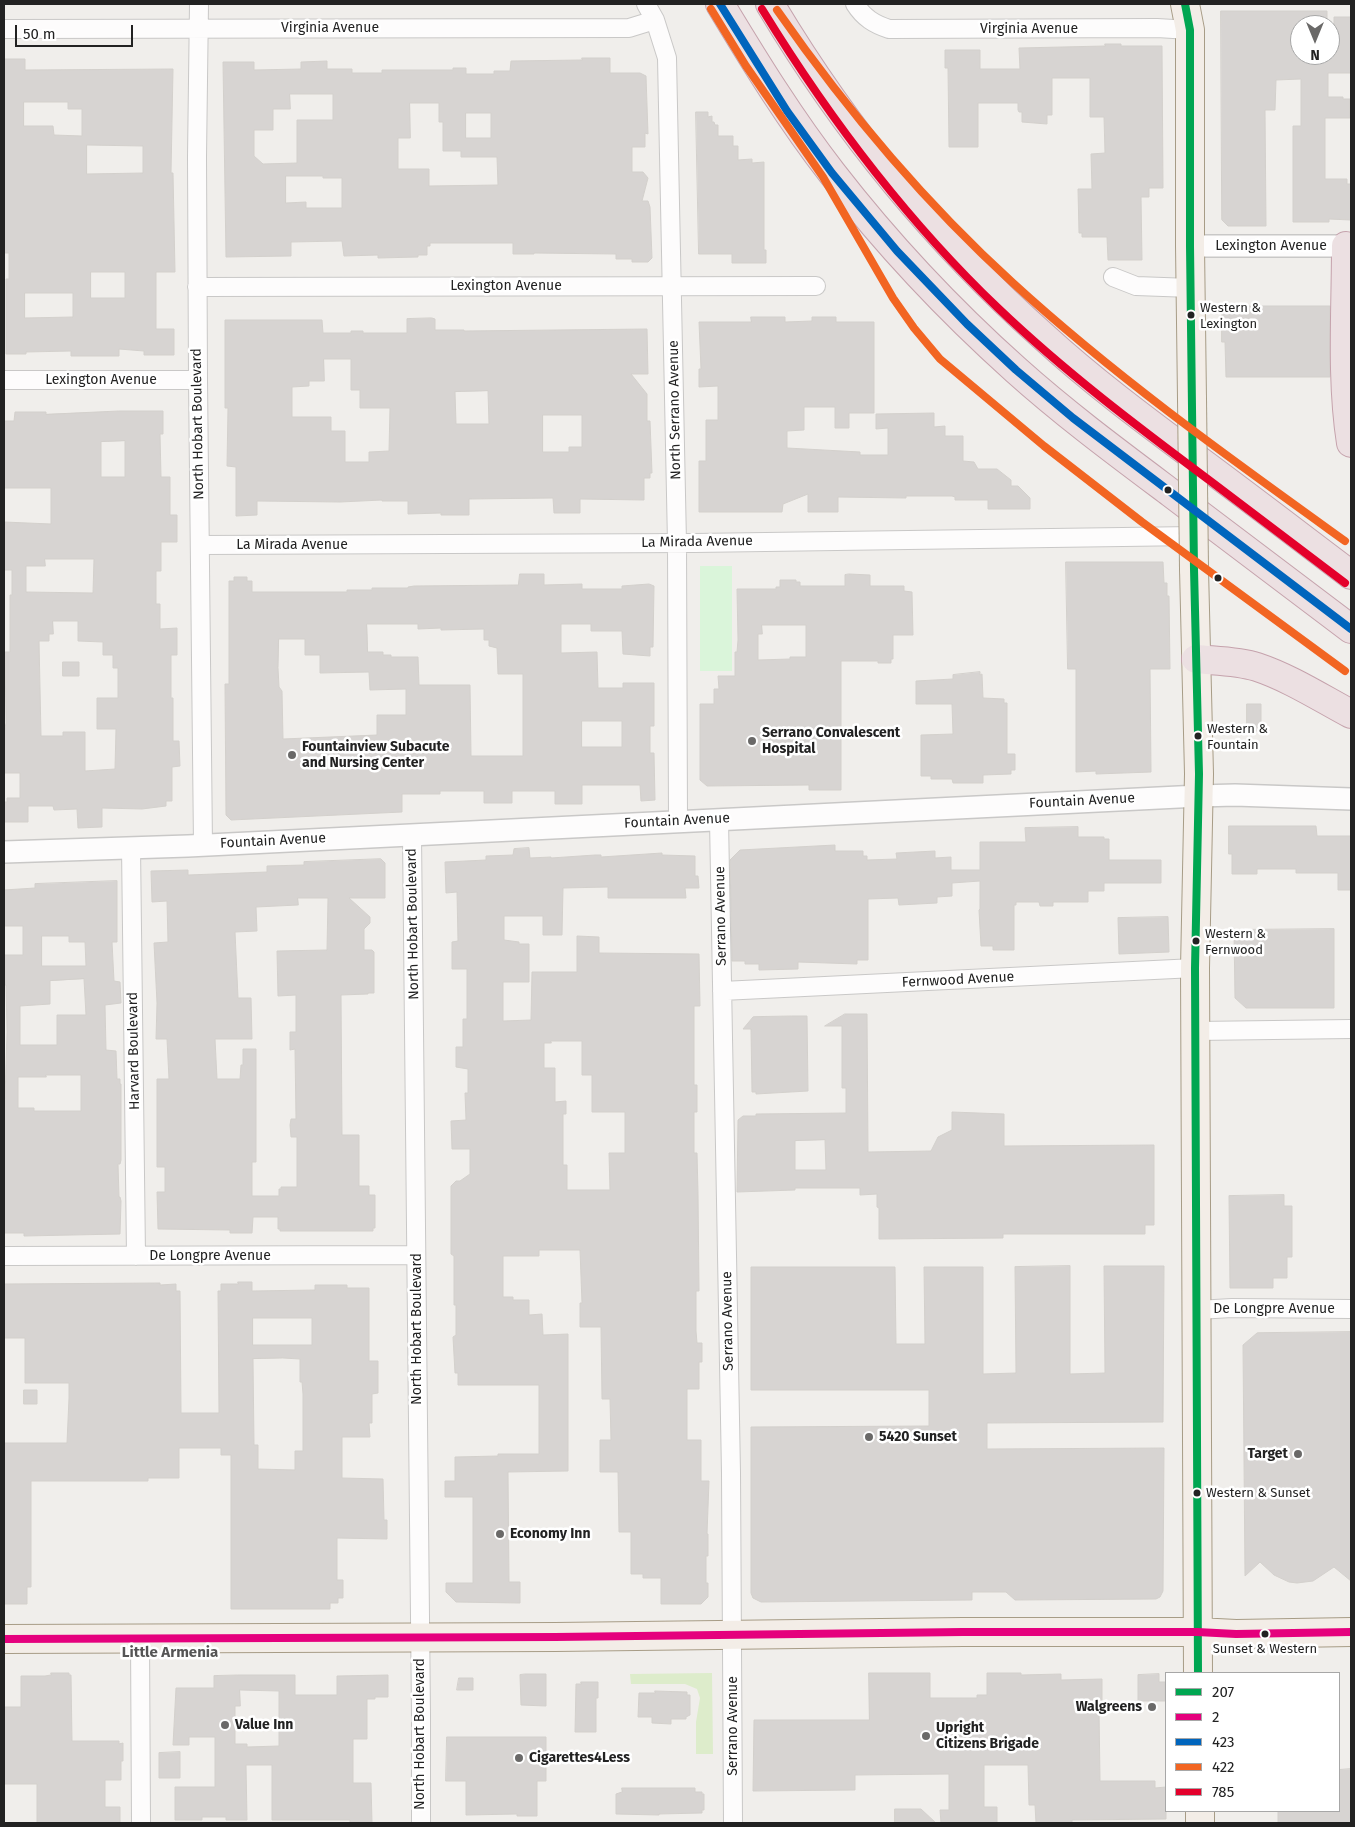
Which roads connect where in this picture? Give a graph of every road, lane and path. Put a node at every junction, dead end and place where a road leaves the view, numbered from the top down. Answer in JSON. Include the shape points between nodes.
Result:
{"nodes":[{"id":1,"x":199,"y":4,"type":"edge"},
{"id":2,"x":646,"y":4,"type":"edge"},
{"id":3,"x":720,"y":4,"type":"edge"},
{"id":4,"x":770,"y":4,"type":"edge"},
{"id":5,"x":854,"y":4,"type":"edge"},
{"id":6,"x":1198,"y":4,"type":"edge"},
{"id":7,"x":1188,"y":17,"type":"edge"},
{"id":8,"x":655,"y":20,"type":"junction"},
{"id":9,"x":199,"y":28,"type":"junction"},
{"id":10,"x":4,"y":29,"type":"edge"},
{"id":11,"x":1190,"y":246,"type":"junction"},
{"id":12,"x":1348,"y":246,"type":"edge"},
{"id":13,"x":1113,"y":277,"type":"dead end"},
{"id":14,"x":672,"y":285,"type":"junction"},
{"id":15,"x":816,"y":286,"type":"dead end"},
{"id":16,"x":197,"y":287,"type":"junction"},
{"id":17,"x":1190,"y":288,"type":"junction"},
{"id":18,"x":4,"y":380,"type":"edge"},
{"id":19,"x":198,"y":380,"type":"junction"},
{"id":20,"x":1351,"y":443,"type":"edge"},
{"id":21,"x":1194,"y":536,"type":"junction"},
{"id":22,"x":677,"y":543,"type":"junction"},
{"id":23,"x":200,"y":545,"type":"junction"},
{"id":24,"x":1351,"y":575,"type":"edge"},
{"id":25,"x":1351,"y":629,"type":"edge"},
{"id":26,"x":1196,"y":659,"type":"junction"},
{"id":27,"x":1351,"y":714,"type":"edge"},
{"id":28,"x":1199,"y":796,"type":"junction"},
{"id":29,"x":1351,"y":799,"type":"edge"},
{"id":30,"x":719,"y":820,"type":"junction"},
{"id":31,"x":678,"y":821,"type":"junction"},
{"id":32,"x":412,"y":835,"type":"junction"},
{"id":33,"x":202,"y":845,"type":"junction"},
{"id":34,"x":131,"y":847,"type":"junction"},
{"id":35,"x":4,"y":852,"type":"edge"},
{"id":36,"x":1195,"y":968,"type":"junction"},
{"id":37,"x":722,"y":991,"type":"junction"},
{"id":38,"x":1351,"y":1029,"type":"edge"},
{"id":39,"x":1196,"y":1031,"type":"junction"},
{"id":40,"x":416,"y":1255,"type":"junction"},
{"id":41,"x":4,"y":1256,"type":"edge"},
{"id":42,"x":136,"y":1256,"type":"junction"},
{"id":43,"x":1351,"y":1309,"type":"edge"},
{"id":44,"x":1197,"y":1310,"type":"junction"},
{"id":45,"x":1197,"y":1632,"type":"junction"},
{"id":46,"x":1351,"y":1632,"type":"edge"},
{"id":47,"x":732,"y":1634,"type":"junction"},
{"id":48,"x":420,"y":1637,"type":"junction"},
{"id":49,"x":140,"y":1638,"type":"junction"},
{"id":50,"x":4,"y":1639,"type":"edge"},
{"id":51,"x":1198,"y":1672,"type":"edge"},
{"id":52,"x":141,"y":1823,"type":"edge"},
{"id":53,"x":421,"y":1823,"type":"edge"},
{"id":54,"x":733,"y":1823,"type":"edge"}],
"edges":[{"from":1,"to":9,"type":"street","name":"North Hobart Boulevard"},
{"from":2,"to":8,"type":"street","name":"North Serrano Avenue"},
{"from":3,"to":25,"type":"highway","via":[[754,60],[831,172],[876,228],[967,323],[1065,412]]},
{"from":4,"to":24,"type":"highway","via":[[866,147],[945,240],[996,293],[1091,377]]},
{"from":5,"to":7,"type":"street","name":"Virginia Avenue","via":[[870,21],[889,29],[1157,28]]},
{"from":6,"to":7,"type":"main road","via":[[1197,23]]},
{"from":7,"to":11,"type":"main road"},
{"from":8,"to":9,"type":"street","name":"Virginia Avenue","via":[[629,28]]},
{"from":8,"to":14,"type":"street","name":"North Serrano Avenue","via":[[667,58]]},
{"from":9,"to":10,"type":"street","name":"Virginia Avenue"},
{"from":9,"to":16,"type":"street","name":"North Hobart Boulevard"},
{"from":11,"to":12,"type":"street","name":"Lexington Avenue"},
{"from":11,"to":17,"type":"main road"},
{"from":12,"to":20,"type":"highway","via":[[1345,366]]},
{"from":13,"to":17,"type":"street","via":[[1136,286]]},
{"from":14,"to":15,"type":"street","name":"Lexington Avenue"},
{"from":14,"to":16,"type":"street","name":"Lexington Avenue"},
{"from":14,"to":22,"type":"street","name":"North Serrano Avenue"},
{"from":16,"to":19,"type":"street","name":"North Hobart Boulevard"},
{"from":17,"to":21,"type":"main road","bridge":true},
{"from":18,"to":19,"type":"street","name":"Lexington Avenue"},
{"from":19,"to":23,"type":"street","name":"North Hobart Boulevard"},
{"from":21,"to":22,"type":"street","name":"La Mirada Avenue"},
{"from":21,"to":26,"type":"main road","bridge":true},
{"from":22,"to":23,"type":"street","name":"La Mirada Avenue"},
{"from":22,"to":31,"type":"street","name":"North Serrano Avenue"},
{"from":23,"to":33,"type":"street","name":"North Hobart Boulevard"},
{"from":26,"to":27,"type":"highway","via":[[1257,667]]},
{"from":26,"to":28,"type":"main road"},
{"from":28,"to":29,"type":"street","name":"Fountain Avenue"},
{"from":28,"to":30,"type":"street","name":"Fountain Avenue"},
{"from":28,"to":36,"type":"main road"},
{"from":30,"to":31,"type":"street","name":"Fountain Avenue"},
{"from":30,"to":37,"type":"street","name":"Serrano Avenue"},
{"from":31,"to":32,"type":"street","name":"Fountain Avenue"},
{"from":32,"to":33,"type":"street","name":"Fountain Avenue"},
{"from":32,"to":40,"type":"street","name":"North Hobart Boulevard"},
{"from":33,"to":34,"type":"street","name":"Fountain Avenue"},
{"from":34,"to":35,"type":"street","name":"Fountain Avenue"},
{"from":34,"to":42,"type":"street","name":"Harvard Boulevard"},
{"from":36,"to":37,"type":"street","name":"Fernwood Avenue"},
{"from":36,"to":39,"type":"main road"},
{"from":37,"to":47,"type":"street","name":"Serrano Avenue"},
{"from":38,"to":39,"type":"street"},
{"from":39,"to":44,"type":"main road"},
{"from":40,"to":42,"type":"street","name":"De Longpre Avenue"},
{"from":40,"to":48,"type":"street","name":"North Hobart Boulevard"},
{"from":41,"to":42,"type":"street","name":"De Longpre Avenue"},
{"from":43,"to":44,"type":"street","name":"De Longpre Avenue"},
{"from":44,"to":45,"type":"main road"},
{"from":45,"to":46,"type":"main road"},
{"from":45,"to":47,"type":"main road"},
{"from":45,"to":51,"type":"main road"},
{"from":47,"to":48,"type":"main road"},
{"from":47,"to":54,"type":"street","name":"Serrano Avenue"},
{"from":48,"to":49,"type":"main road"},
{"from":48,"to":53,"type":"street","name":"North Hobart Boulevard"},
{"from":49,"to":50,"type":"main road"},
{"from":49,"to":52,"type":"street"}]}
